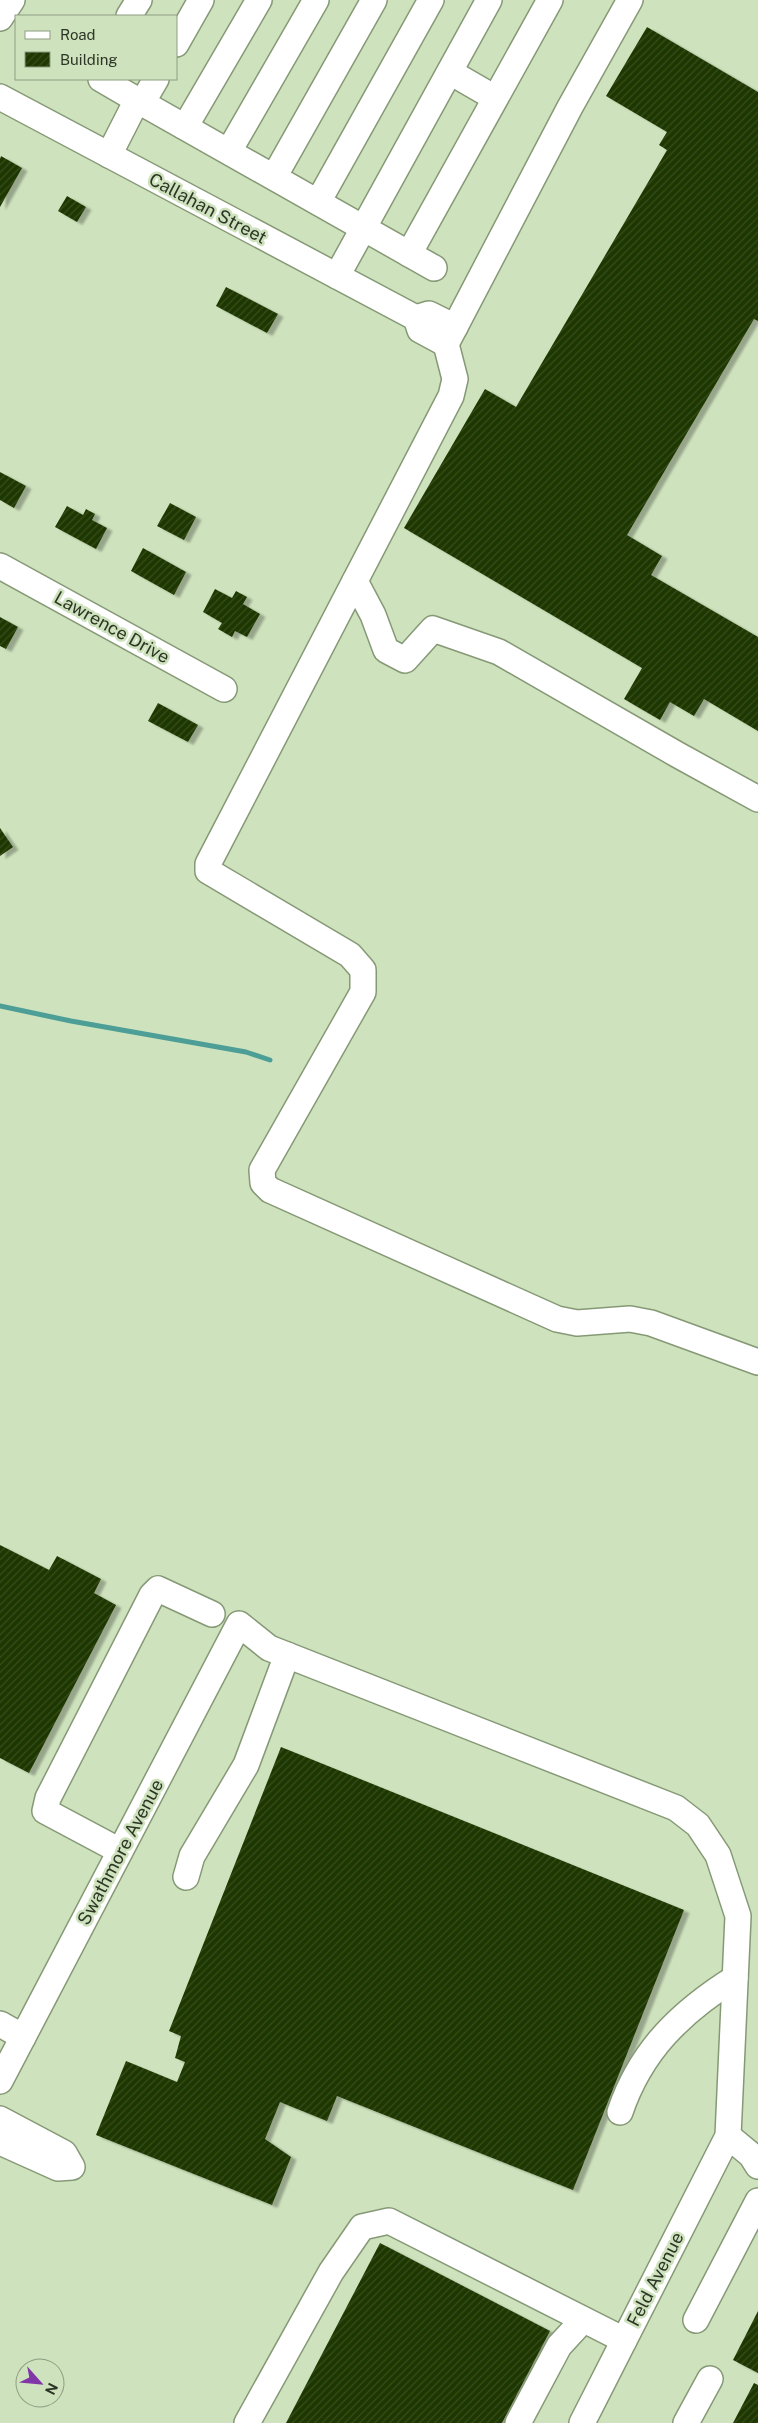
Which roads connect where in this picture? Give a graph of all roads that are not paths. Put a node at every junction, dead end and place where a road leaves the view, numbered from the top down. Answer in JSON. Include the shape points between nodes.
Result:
{"nodes":[{"id":1,"x":12,"y":0,"type":"edge"},
{"id":2,"x":139,"y":0,"type":"edge"},
{"id":3,"x":201,"y":0,"type":"edge"},
{"id":4,"x":259,"y":0,"type":"edge"},
{"id":5,"x":316,"y":0,"type":"edge"},
{"id":6,"x":374,"y":0,"type":"edge"},
{"id":7,"x":430,"y":0,"type":"edge"},
{"id":8,"x":489,"y":0,"type":"edge"},
{"id":9,"x":550,"y":0,"type":"edge"},
{"id":10,"x":630,"y":0,"type":"edge"},
{"id":11,"x":130,"y":15,"type":"edge"},
{"id":12,"x":0,"y":18,"type":"edge"},
{"id":13,"x":178,"y":40,"type":"edge"},
{"id":14,"x":450,"y":72,"type":"junction"},
{"id":15,"x":103,"y":80,"type":"edge"},
{"id":16,"x":155,"y":80,"type":"edge"},
{"id":17,"x":0,"y":97,"type":"edge"},
{"id":18,"x":495,"y":98,"type":"junction"},
{"id":19,"x":140,"y":101,"type":"junction"},
{"id":20,"x":185,"y":127,"type":"junction"},
{"id":21,"x":229,"y":151,"type":"junction"},
{"id":22,"x":109,"y":155,"type":"junction"},
{"id":23,"x":274,"y":177,"type":"junction"},
{"id":24,"x":318,"y":202,"type":"junction"},
{"id":25,"x":364,"y":227,"type":"junction"},
{"id":26,"x":409,"y":254,"type":"junction"},
{"id":27,"x":434,"y":268,"type":"dead end"},
{"id":28,"x":336,"y":276,"type":"junction"},
{"id":29,"x":451,"y":336,"type":"junction"},
{"id":30,"x":0,"y":566,"type":"edge"},
{"id":31,"x":355,"y":581,"type":"junction"},
{"id":32,"x":224,"y":689,"type":"dead end"},
{"id":33,"x":758,"y":799,"type":"edge"},
{"id":34,"x":758,"y":1362,"type":"edge"},
{"id":35,"x":212,"y":1614,"type":"dead end"},
{"id":36,"x":287,"y":1655,"type":"junction"},
{"id":37,"x":120,"y":1851,"type":"junction"},
{"id":38,"x":186,"y":1877,"type":"dead end"},
{"id":39,"x":735,"y":1978,"type":"junction"},
{"id":40,"x":0,"y":2024,"type":"edge"},
{"id":41,"x":23,"y":2037,"type":"junction"},
{"id":42,"x":0,"y":2081,"type":"edge"},
{"id":43,"x":620,"y":2112,"type":"dead end"},
{"id":44,"x":0,"y":2119,"type":"edge"},
{"id":45,"x":728,"y":2136,"type":"junction"},
{"id":46,"x":0,"y":2142,"type":"edge"},
{"id":47,"x":758,"y":2166,"type":"edge"},
{"id":48,"x":758,"y":2201,"type":"edge"},
{"id":49,"x":583,"y":2320,"type":"junction"},
{"id":50,"x":696,"y":2320,"type":"dead end"},
{"id":51,"x":624,"y":2340,"type":"junction"},
{"id":52,"x":710,"y":2380,"type":"dead end"},
{"id":53,"x":247,"y":2423,"type":"edge"},
{"id":54,"x":518,"y":2423,"type":"edge"},
{"id":55,"x":582,"y":2423,"type":"edge"},
{"id":56,"x":686,"y":2423,"type":"edge"}],
"edges":[{"from":1,"to":12,"type":"street"},
{"from":2,"to":11,"type":"street"},
{"from":3,"to":13,"type":"street"},
{"from":4,"to":20,"type":"street"},
{"from":5,"to":21,"type":"street"},
{"from":6,"to":23,"type":"street"},
{"from":7,"to":24,"type":"street"},
{"from":8,"to":14,"type":"street"},
{"from":9,"to":18,"type":"street"},
{"from":10,"to":29,"type":"street","via":[[570,106]]},
{"from":14,"to":18,"type":"street"},
{"from":14,"to":25,"type":"street"},
{"from":15,"to":19,"type":"street"},
{"from":16,"to":19,"type":"street"},
{"from":17,"to":22,"type":"street","name":"Callahan Street"},
{"from":18,"to":26,"type":"street"},
{"from":19,"to":20,"type":"street"},
{"from":19,"to":22,"type":"street"},
{"from":20,"to":21,"type":"street"},
{"from":21,"to":23,"type":"street"},
{"from":22,"to":28,"type":"street","name":"Callahan Street"},
{"from":23,"to":24,"type":"street"},
{"from":24,"to":25,"type":"street"},
{"from":25,"to":26,"type":"street"},
{"from":25,"to":28,"type":"street"},
{"from":26,"to":27,"type":"street"},
{"from":28,"to":29,"type":"street","name":"Callahan Street","via":[[416,318],[429,314]]},
{"from":29,"to":31,"type":"street","via":[[455,379],[451,396]]},
{"from":30,"to":32,"type":"street","name":"Lawrence Drive"},
{"from":31,"to":33,"type":"street","via":[[386,650],[405,660],[433,629],[499,652]]},
{"from":31,"to":34,"type":"street","via":[[208,864],[208,871],[350,955],[363,970],[363,992],[262,1170],[262,1183],[279,1194],[557,1319],[577,1323],[630,1319],[651,1323]]},
{"from":35,"to":37,"type":"street","via":[[158,1588],[48,1798],[45,1811]]},
{"from":36,"to":37,"type":"street","name":"Swathmore Avenue","via":[[269,1648],[239,1624]]},
{"from":36,"to":38,"type":"street","via":[[246,1765],[192,1856]]},
{"from":36,"to":39,"type":"street","via":[[676,1808],[698,1825],[718,1855],[738,1916]]},
{"from":37,"to":41,"type":"street","name":"Swathmore Avenue"},
{"from":39,"to":43,"type":"street","via":[[704,1998],[664,2032],[629,2084]]},
{"from":39,"to":45,"type":"street"},
{"from":40,"to":41,"type":"street"},
{"from":41,"to":42,"type":"street","name":"Swathmore Avenue"},
{"from":44,"to":46,"type":"street","via":[[64,2153],[72,2167],[58,2168]]},
{"from":45,"to":47,"type":"street","via":[[751,2155]]},
{"from":45,"to":51,"type":"street","name":"Feld Avenue"},
{"from":48,"to":50,"type":"street"},
{"from":49,"to":51,"type":"street"},
{"from":49,"to":53,"type":"street","via":[[388,2221],[362,2227],[331,2272]]},
{"from":49,"to":54,"type":"street","via":[[558,2346]]},
{"from":51,"to":55,"type":"street","name":"Feld Avenue"},
{"from":52,"to":56,"type":"street"}]}
